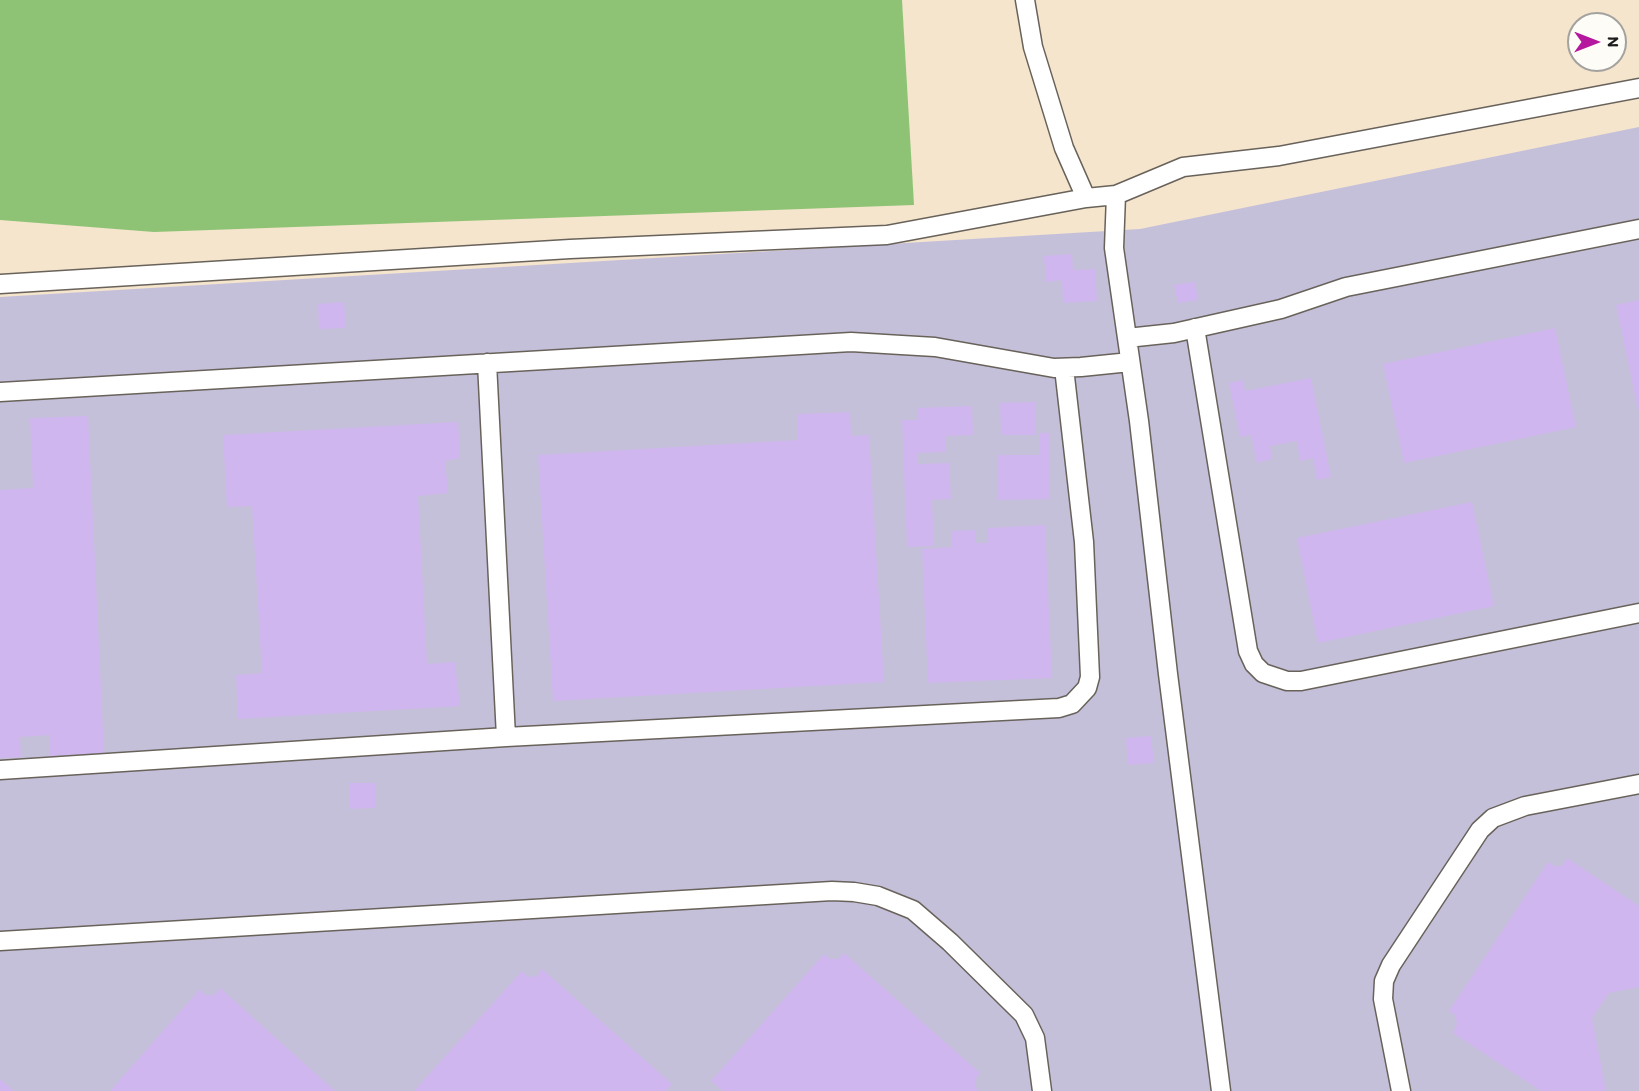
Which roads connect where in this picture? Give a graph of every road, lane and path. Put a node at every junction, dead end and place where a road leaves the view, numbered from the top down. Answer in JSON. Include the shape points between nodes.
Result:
{"nodes":[{"id":1,"x":1025,"y":0,"type":"edge"},
{"id":2,"x":1639,"y":88,"type":"edge"},
{"id":3,"x":1116,"y":195,"type":"junction"},
{"id":4,"x":1086,"y":198,"type":"junction"},
{"id":5,"x":1639,"y":229,"type":"edge"},
{"id":6,"x":0,"y":284,"type":"edge"},
{"id":7,"x":1195,"y":328,"type":"junction"},
{"id":8,"x":1127,"y":338,"type":"junction"},
{"id":9,"x":1131,"y":362,"type":"junction"},
{"id":10,"x":487,"y":363,"type":"junction"},
{"id":11,"x":1064,"y":368,"type":"junction"},
{"id":12,"x":0,"y":392,"type":"edge"},
{"id":13,"x":1639,"y":613,"type":"edge"},
{"id":14,"x":506,"y":737,"type":"junction"},
{"id":15,"x":0,"y":770,"type":"edge"},
{"id":16,"x":1639,"y":784,"type":"edge"},
{"id":17,"x":0,"y":940,"type":"edge"},
{"id":18,"x":1042,"y":1091,"type":"edge"},
{"id":19,"x":1221,"y":1091,"type":"edge"},
{"id":20,"x":1401,"y":1091,"type":"edge"}],
"edges":[{"from":1,"to":4,"type":"lane","via":[[1033,47],[1057,126]]},
{"from":2,"to":3,"type":"lane","via":[[1279,156],[1183,167]]},
{"from":3,"to":4,"type":"lane"},
{"from":3,"to":8,"type":"lane","via":[[1114,248]]},
{"from":4,"to":6,"type":"lane","via":[[887,236],[570,249]]},
{"from":5,"to":7,"type":"lane","via":[[1346,287],[1281,309]]},
{"from":7,"to":8,"type":"lane"},
{"from":7,"to":13,"type":"lane","via":[[1248,651],[1263,674],[1301,681]]},
{"from":8,"to":9,"type":"lane"},
{"from":9,"to":11,"type":"lane"},
{"from":9,"to":19,"type":"lane"},
{"from":10,"to":11,"type":"lane","via":[[851,342],[935,347]]},
{"from":10,"to":12,"type":"lane"},
{"from":10,"to":14,"type":"lane"},
{"from":11,"to":14,"type":"lane","via":[[1084,542],[1090,677],[1087,688],[1072,704],[1059,708]]},
{"from":14,"to":15,"type":"lane"},
{"from":16,"to":20,"type":"lane","via":[[1525,806],[1493,818],[1480,830],[1384,981],[1383,999]]},
{"from":17,"to":18,"type":"lane","via":[[854,892],[878,896],[913,910],[1024,1015],[1035,1038]]}]}
